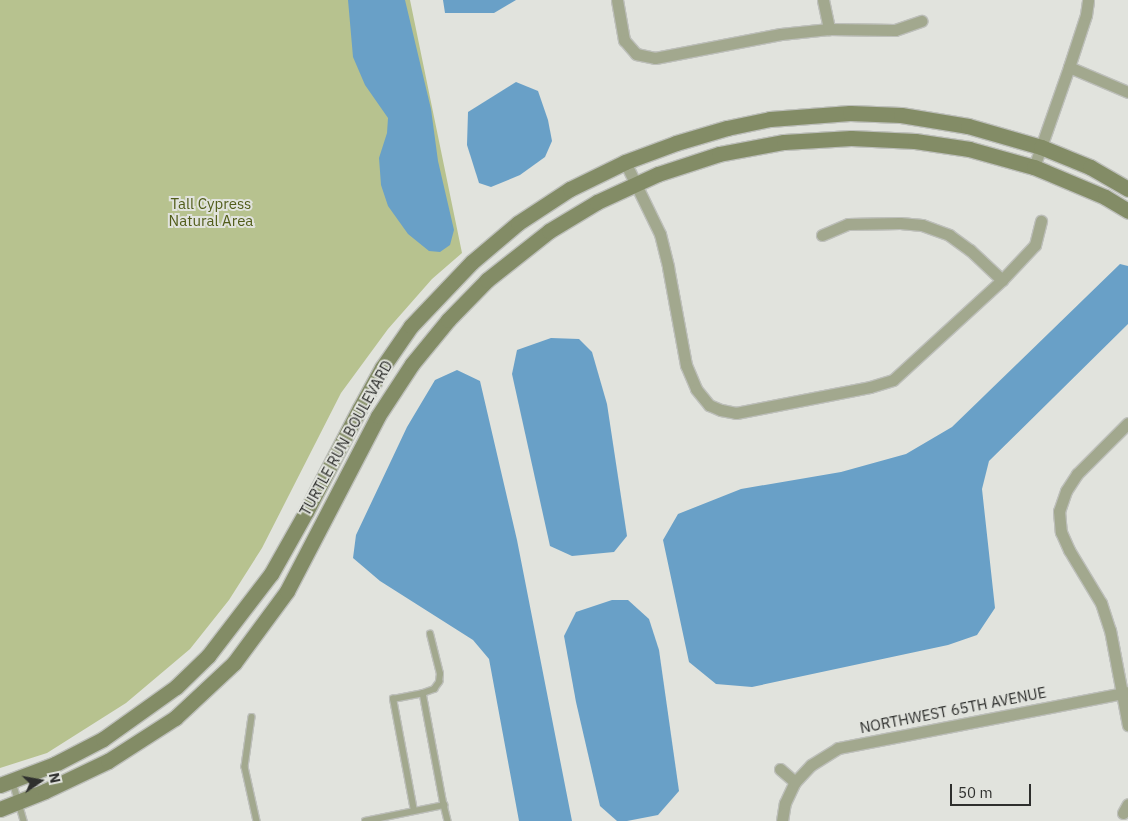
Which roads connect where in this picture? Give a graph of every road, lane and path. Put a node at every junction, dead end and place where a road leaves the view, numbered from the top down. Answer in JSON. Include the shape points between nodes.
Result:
{"nodes":[{"id":1,"x":617,"y":0,"type":"edge"},
{"id":2,"x":823,"y":0,"type":"edge"},
{"id":3,"x":1088,"y":0,"type":"edge"},
{"id":4,"x":921,"y":22,"type":"dead end"},
{"id":5,"x":829,"y":29,"type":"junction"},
{"id":6,"x":1069,"y":67,"type":"junction"},
{"id":7,"x":1128,"y":92,"type":"edge"},
{"id":8,"x":1041,"y":147,"type":"junction"},
{"id":9,"x":625,"y":162,"type":"junction"},
{"id":10,"x":1034,"y":167,"type":"junction"},
{"id":11,"x":637,"y":184,"type":"junction"},
{"id":12,"x":1128,"y":189,"type":"edge"},
{"id":13,"x":1128,"y":211,"type":"edge"},
{"id":14,"x":1041,"y":221,"type":"dead end"},
{"id":15,"x":822,"y":235,"type":"dead end"},
{"id":16,"x":1002,"y":280,"type":"junction"},
{"id":17,"x":1128,"y":423,"type":"edge"},
{"id":18,"x":430,"y":634,"type":"dead end"},
{"id":19,"x":1126,"y":692,"type":"edge"},
{"id":20,"x":423,"y":693,"type":"junction"},
{"id":21,"x":252,"y":717,"type":"dead end"},
{"id":22,"x":1128,"y":725,"type":"edge"},
{"id":23,"x":780,"y":770,"type":"dead end"},
{"id":24,"x":795,"y":782,"type":"junction"},
{"id":25,"x":6,"y":783,"type":"edge"},
{"id":26,"x":19,"y":802,"type":"junction"},
{"id":27,"x":444,"y":805,"type":"junction"},
{"id":28,"x":0,"y":809,"type":"edge"},
{"id":29,"x":414,"y":811,"type":"junction"},
{"id":30,"x":24,"y":821,"type":"edge"},
{"id":31,"x":257,"y":821,"type":"edge"},
{"id":32,"x":365,"y":821,"type":"edge"},
{"id":33,"x":448,"y":821,"type":"edge"},
{"id":34,"x":782,"y":821,"type":"edge"}],
"edges":[{"from":1,"to":5,"type":"street","via":[[624,40],[636,54],[655,58],[781,34]]},
{"from":2,"to":5,"type":"street"},
{"from":3,"to":6,"type":"street"},
{"from":4,"to":5,"type":"street","via":[[894,30]]},
{"from":6,"to":7,"type":"street"},
{"from":6,"to":8,"type":"street"},
{"from":8,"to":9,"type":"street","name":"TURTLE RUN BOULEVARD","via":[[968,126],[901,115],[850,113],[770,119],[727,128]]},
{"from":8,"to":10,"type":"street"},
{"from":8,"to":12,"type":"street","name":"TURTLE RUN BOULEVARD","via":[[1090,167]]},
{"from":9,"to":11,"type":"street"},
{"from":9,"to":25,"type":"street","name":"TURTLE RUN BOULEVARD","via":[[570,189],[518,224],[472,262],[411,326],[364,400],[271,574],[208,656],[176,687],[103,739],[55,764]]},
{"from":10,"to":11,"type":"street","name":"TURTLE RUN BOULEVARD","via":[[947,146],[851,138],[784,142],[719,154],[678,166]]},
{"from":10,"to":13,"type":"street","name":"TURTLE RUN BOULEVARD","via":[[1105,197]]},
{"from":11,"to":16,"type":"street","via":[[660,234],[686,366],[696,389],[709,405],[721,410],[736,413],[893,380]]},
{"from":11,"to":26,"type":"street","name":"TURTLE RUN BOULEVARD","via":[[597,202],[548,232],[487,280],[448,320],[412,364],[378,416],[288,591],[234,663],[175,718],[108,761]]},
{"from":14,"to":16,"type":"street","via":[[1035,245]]},
{"from":15,"to":16,"type":"street","via":[[848,224],[922,225],[948,235],[970,250]]},
{"from":17,"to":19,"type":"street","via":[[1077,474],[1059,511],[1061,532],[1069,550],[1101,603]]},
{"from":18,"to":20,"type":"lane","via":[[440,674],[434,689]]},
{"from":19,"to":22,"type":"street"},
{"from":19,"to":24,"type":"street","name":"NORTHWEST 65TH AVENUE","via":[[838,748],[811,765]]},
{"from":20,"to":27,"type":"lane"},
{"from":20,"to":29,"type":"lane","via":[[393,699]]},
{"from":21,"to":31,"type":"lane","via":[[245,767]]},
{"from":23,"to":24,"type":"street"},
{"from":24,"to":34,"type":"street","name":"NORTHWEST 65TH AVENUE","via":[[785,803]]},
{"from":25,"to":26,"type":"lane"},
{"from":26,"to":28,"type":"street","name":"TURTLE RUN BOULEVARD"},
{"from":26,"to":30,"type":"lane"},
{"from":27,"to":29,"type":"lane"},
{"from":27,"to":33,"type":"lane"},
{"from":29,"to":32,"type":"lane"}]}
